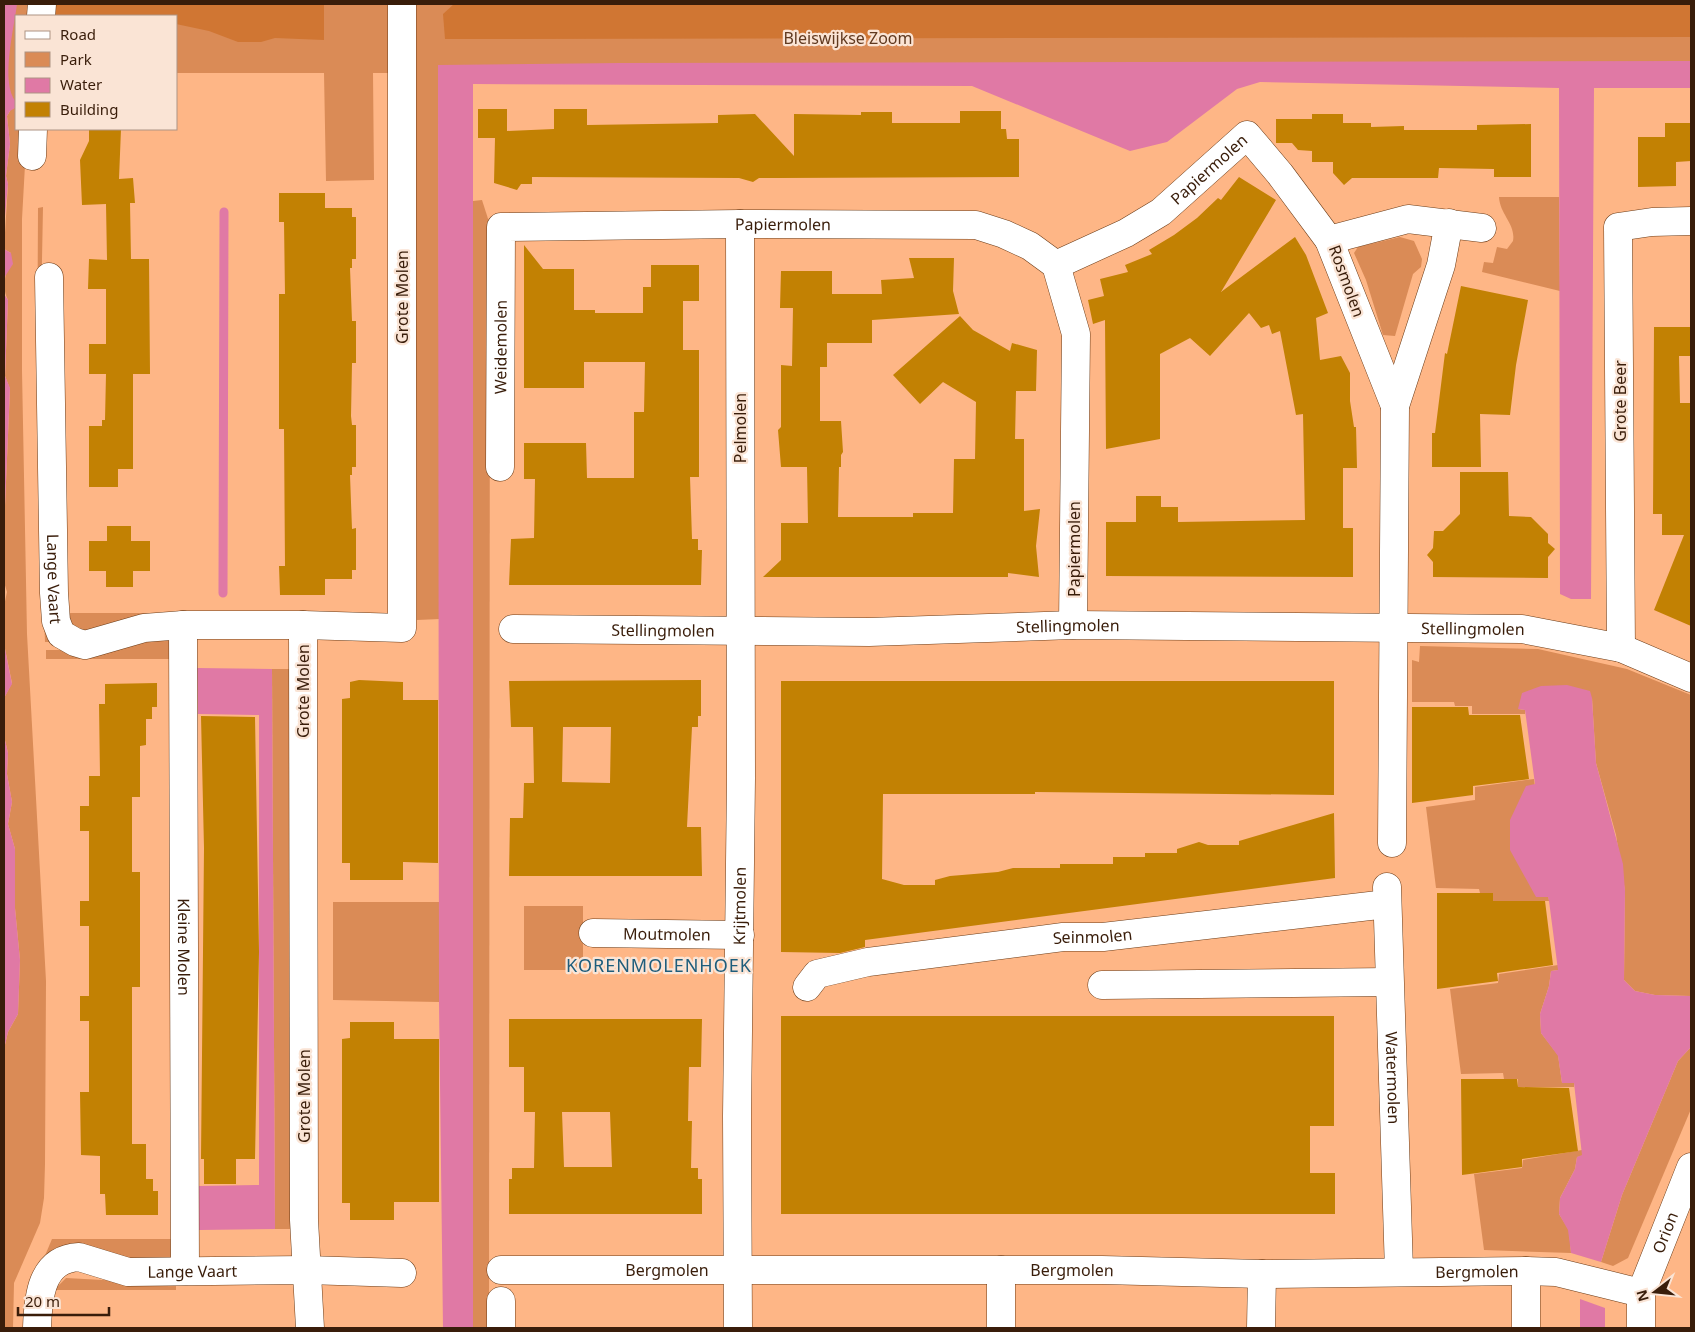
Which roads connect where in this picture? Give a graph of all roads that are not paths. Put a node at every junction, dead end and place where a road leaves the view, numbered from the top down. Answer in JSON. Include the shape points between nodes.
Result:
{"nodes":[{"id":1,"x":402,"y":4,"type":"edge"},
{"id":2,"x":33,"y":130,"type":"edge"},
{"id":3,"x":32,"y":156,"type":"dead end"},
{"id":4,"x":1691,"y":221,"type":"edge"},
{"id":5,"x":1449,"y":223,"type":"junction"},
{"id":6,"x":740,"y":224,"type":"junction"},
{"id":7,"x":501,"y":227,"type":"joint"},
{"id":8,"x":1482,"y":228,"type":"dead end"},
{"id":9,"x":1329,"y":240,"type":"junction"},
{"id":10,"x":1056,"y":264,"type":"junction"},
{"id":11,"x":49,"y":277,"type":"dead end"},
{"id":12,"x":1395,"y":406,"type":"junction"},
{"id":13,"x":500,"y":467,"type":"dead end"},
{"id":14,"x":183,"y":625,"type":"junction"},
{"id":15,"x":303,"y":625,"type":"junction"},
{"id":16,"x":1073,"y":625,"type":"junction"},
{"id":17,"x":1393,"y":628,"type":"junction"},
{"id":18,"x":513,"y":629,"type":"dead end"},
{"id":19,"x":740,"y":631,"type":"junction"},
{"id":20,"x":1621,"y":648,"type":"junction"},
{"id":21,"x":1691,"y":678,"type":"edge"},
{"id":22,"x":1392,"y":843,"type":"dead end"},
{"id":23,"x":1387,"y":895,"type":"joint"},
{"id":24,"x":593,"y":934,"type":"dead end"},
{"id":25,"x":740,"y":935,"type":"junction"},
{"id":26,"x":1389,"y":982,"type":"junction"},
{"id":27,"x":1102,"y":985,"type":"dead end"},
{"id":28,"x":806,"y":987,"type":"dead end"},
{"id":29,"x":1691,"y":1167,"type":"edge"},
{"id":30,"x":185,"y":1270,"type":"junction"},
{"id":31,"x":307,"y":1270,"type":"junction"},
{"id":32,"x":501,"y":1270,"type":"dead end"},
{"id":33,"x":738,"y":1270,"type":"junction"},
{"id":34,"x":1001,"y":1270,"type":"junction"},
{"id":35,"x":1399,"y":1270,"type":"junction"},
{"id":36,"x":1526,"y":1271,"type":"junction"},
{"id":37,"x":402,"y":1273,"type":"dead end"},
{"id":38,"x":1262,"y":1274,"type":"junction"},
{"id":39,"x":1641,"y":1293,"type":"junction"},
{"id":40,"x":501,"y":1301,"type":"dead end"},
{"id":41,"x":37,"y":1328,"type":"edge"},
{"id":42,"x":310,"y":1328,"type":"edge"},
{"id":43,"x":501,"y":1328,"type":"edge"},
{"id":44,"x":738,"y":1328,"type":"edge"},
{"id":45,"x":1001,"y":1328,"type":"edge"},
{"id":46,"x":1261,"y":1328,"type":"edge"},
{"id":47,"x":1526,"y":1328,"type":"edge"},
{"id":48,"x":1641,"y":1328,"type":"edge"}],
"edges":[{"from":1,"to":15,"type":"street","name":"Grote Molen","via":[[402,628]]},
{"from":2,"to":3,"type":"street"},
{"from":4,"to":20,"type":"street","name":"Grote Beer","via":[[1618,227]]},
{"from":5,"to":8,"type":"street","name":"Rosmolen"},
{"from":5,"to":9,"type":"street","name":"Rosmolen","via":[[1408,219]]},
{"from":5,"to":12,"type":"street","name":"Rosmolen","via":[[1441,265]]},
{"from":6,"to":7,"type":"street","name":"Papiermolen"},
{"from":6,"to":10,"type":"street","name":"Papiermolen","via":[[976,225],[1030,246]]},
{"from":6,"to":19,"type":"street","name":"Pelmolen"},
{"from":7,"to":13,"type":"street","name":"Weidemolen"},
{"from":9,"to":10,"type":"street","name":"Papiermolen","via":[[1247,135],[1161,212],[1126,234]]},
{"from":9,"to":12,"type":"street","name":"Rosmolen"},
{"from":10,"to":16,"type":"street","name":"Papiermolen","via":[[1076,334]]},
{"from":11,"to":14,"type":"street","name":"Lange Vaart","via":[[56,621],[61,634],[85,645],[144,628]]},
{"from":12,"to":17,"type":"street","name":"Rosmolen"},
{"from":14,"to":15,"type":"street","name":"Lange Vaart"},
{"from":14,"to":30,"type":"street","name":"Kleine Molen"},
{"from":15,"to":31,"type":"street","name":"Grote Molen","via":[[304,1220]]},
{"from":16,"to":17,"type":"street","name":"Stellingmolen"},
{"from":16,"to":19,"type":"street","name":"Stellingmolen","via":[[869,632]]},
{"from":17,"to":20,"type":"street","name":"Stellingmolen","via":[[1522,629]]},
{"from":17,"to":22,"type":"street"},
{"from":18,"to":19,"type":"street","name":"Stellingmolen"},
{"from":19,"to":25,"type":"street","name":"Krijtmolen"},
{"from":20,"to":21,"type":"street","name":"Stellingmolen"},
{"from":23,"to":26,"type":"street","name":"Watermolen"},
{"from":23,"to":28,"type":"street","name":"Seinmolen","via":[[1103,937],[1063,937],[868,962],[817,974]]},
{"from":24,"to":25,"type":"street","name":"Moutmolen"},
{"from":25,"to":33,"type":"street","name":"Krijtmolen"},
{"from":26,"to":27,"type":"street"},
{"from":26,"to":35,"type":"street","name":"Watermolen"},
{"from":29,"to":39,"type":"street","name":"Orion"},
{"from":30,"to":31,"type":"street","name":"Lange Vaart"},
{"from":30,"to":41,"type":"street","name":"Lange Vaart","via":[[128,1272],[79,1256],[62,1260],[49,1270],[43,1283]]},
{"from":31,"to":37,"type":"street","name":"Lange Vaart"},
{"from":31,"to":42,"type":"street","name":"Grote Molen"},
{"from":32,"to":33,"type":"street","name":"Bergmolen"},
{"from":33,"to":34,"type":"street","name":"Bergmolen"},
{"from":33,"to":44,"type":"street","name":"Krijtmolen"},
{"from":34,"to":38,"type":"street","name":"Bergmolen"},
{"from":34,"to":45,"type":"street"},
{"from":35,"to":36,"type":"street","name":"Bergmolen"},
{"from":35,"to":38,"type":"street","name":"Bergmolen"},
{"from":36,"to":39,"type":"street","name":"Bergmolen","via":[[1556,1272]]},
{"from":36,"to":47,"type":"street"},
{"from":38,"to":46,"type":"street"},
{"from":39,"to":48,"type":"street","name":"Orion"},
{"from":40,"to":43,"type":"street"}]}
